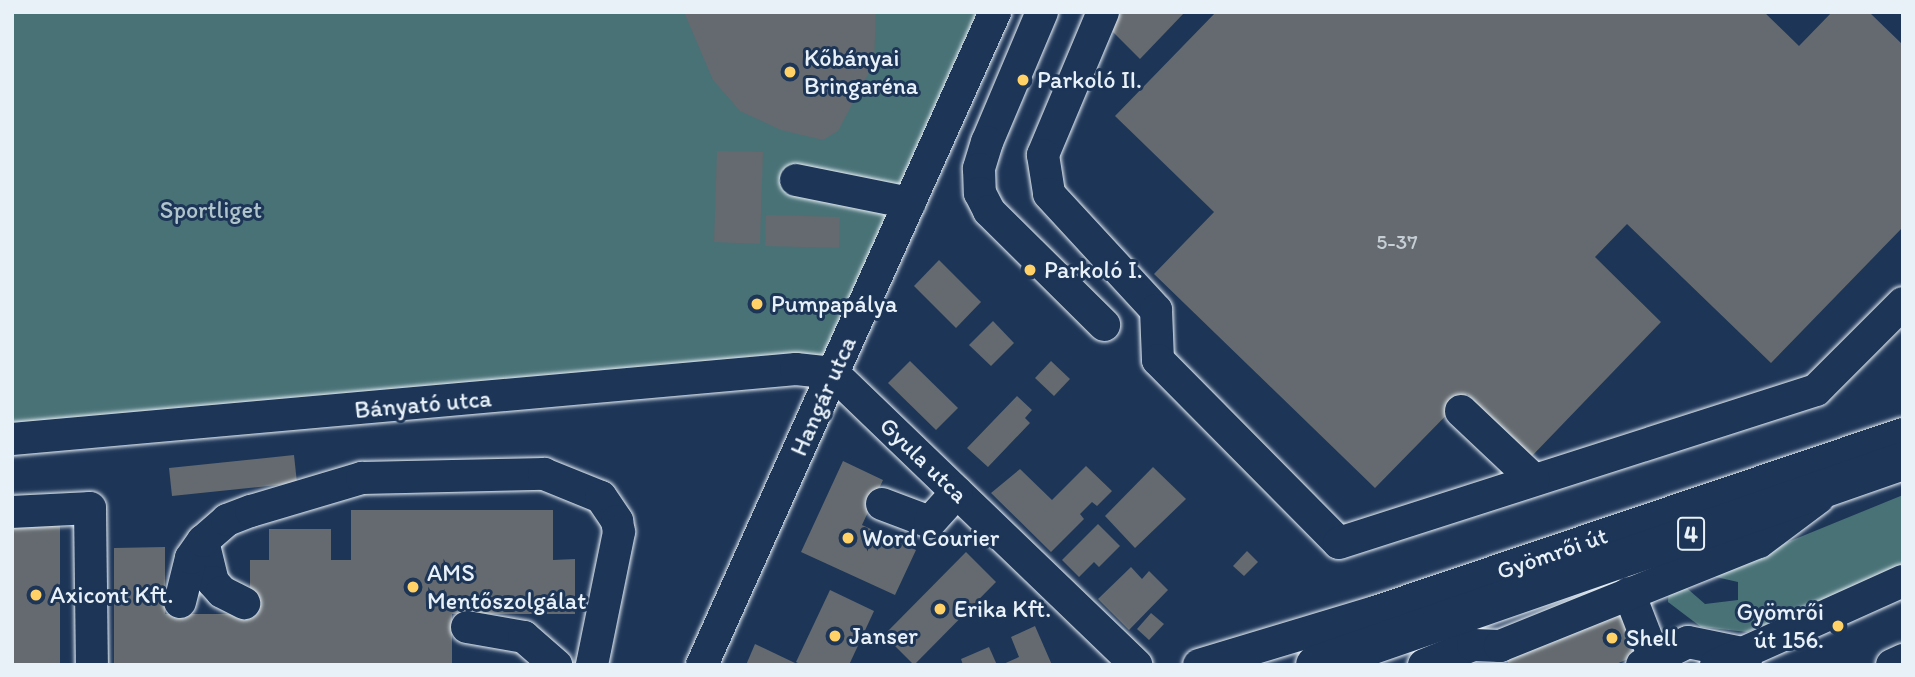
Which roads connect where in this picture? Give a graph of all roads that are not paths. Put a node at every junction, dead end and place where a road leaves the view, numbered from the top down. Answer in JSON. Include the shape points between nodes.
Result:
{"nodes":[{"id":1,"x":995,"y":12,"type":"edge"},
{"id":2,"x":1042,"y":12,"type":"edge"},
{"id":3,"x":1103,"y":12,"type":"edge"},
{"id":4,"x":945,"y":125,"type":"junction"},
{"id":5,"x":987,"y":142,"type":"junction"},
{"id":6,"x":796,"y":180,"type":"dead end"},
{"id":7,"x":910,"y":203,"type":"junction"},
{"id":8,"x":1903,"y":303,"type":"edge"},
{"id":9,"x":1104,"y":325,"type":"dead end"},
{"id":10,"x":833,"y":373,"type":"junction"},
{"id":11,"x":1461,"y":411,"type":"dead end"},
{"id":12,"x":1903,"y":434,"type":"edge"},
{"id":13,"x":12,"y":439,"type":"edge"},
{"id":14,"x":1903,"y":461,"type":"edge"},
{"id":15,"x":1534,"y":480,"type":"junction"},
{"id":16,"x":1831,"y":487,"type":"junction"},
{"id":17,"x":957,"y":492,"type":"junction"},
{"id":18,"x":882,"y":504,"type":"dead end"},
{"id":19,"x":1699,"y":504,"type":"junction"},
{"id":20,"x":12,"y":512,"type":"edge"},
{"id":21,"x":203,"y":541,"type":"junction"},
{"id":22,"x":1550,"y":581,"type":"junction"},
{"id":23,"x":1903,"y":581,"type":"edge"},
{"id":24,"x":1629,"y":593,"type":"junction"},
{"id":25,"x":180,"y":602,"type":"dead end"},
{"id":26,"x":244,"y":603,"type":"dead end"},
{"id":27,"x":467,"y":627,"type":"dead end"},
{"id":28,"x":1477,"y":655,"type":"edge"},
{"id":29,"x":1903,"y":660,"type":"edge"},
{"id":30,"x":1735,"y":661,"type":"edge"},
{"id":31,"x":1648,"y":662,"type":"edge"},
{"id":32,"x":92,"y":665,"type":"edge"},
{"id":33,"x":556,"y":665,"type":"edge"},
{"id":34,"x":592,"y":665,"type":"edge"},
{"id":35,"x":702,"y":665,"type":"edge"},
{"id":36,"x":1136,"y":665,"type":"edge"},
{"id":37,"x":1199,"y":665,"type":"edge"},
{"id":38,"x":1315,"y":665,"type":"edge"},
{"id":39,"x":1424,"y":665,"type":"edge"},
{"id":40,"x":1892,"y":665,"type":"edge"}],
"edges":[{"from":1,"to":4,"type":"street","name":"Hangár utca"},
{"from":2,"to":5,"type":"street"},
{"from":3,"to":15,"type":"street","via":[[1048,139],[1043,155],[1045,183],[1059,207],[1156,310],[1158,360],[1339,543]]},
{"from":4,"to":5,"type":"street"},
{"from":4,"to":7,"type":"street","name":"Hangár utca"},
{"from":5,"to":9,"type":"street","via":[[979,169],[984,202]]},
{"from":6,"to":7,"type":"street"},
{"from":7,"to":10,"type":"street","name":"Hangár utca"},
{"from":8,"to":15,"type":"street","via":[[1816,390]]},
{"from":10,"to":13,"type":"street","name":"Bányató utca","via":[[796,369]]},
{"from":10,"to":17,"type":"street","name":"Gyula utca"},
{"from":10,"to":35,"type":"street","name":"Hangár utca"},
{"from":11,"to":15,"type":"street"},
{"from":12,"to":19,"type":"street","name":"Gyömrői út"},
{"from":14,"to":16,"type":"main road","number":"4"},
{"from":16,"to":22,"type":"main road","number":"4"},
{"from":16,"to":24,"type":"street","via":[[1759,542]]},
{"from":17,"to":18,"type":"street","via":[[930,522]]},
{"from":17,"to":36,"type":"street","name":"Gyula utca"},
{"from":19,"to":22,"type":"street"},
{"from":19,"to":37,"type":"street","name":"Gyömrői út"},
{"from":20,"to":32,"type":"street","via":[[90,508]]},
{"from":21,"to":25,"type":"street","via":[[187,568]]},
{"from":21,"to":26,"type":"street","via":[[213,582]]},
{"from":21,"to":34,"type":"street","via":[[228,520],[362,478],[544,474],[566,479],[601,497],[613,510],[619,532]]},
{"from":22,"to":38,"type":"main road","number":"4"},
{"from":23,"to":30,"type":"street"},
{"from":24,"to":28,"type":"street"},
{"from":24,"to":31,"type":"street"},
{"from":27,"to":33,"type":"street","via":[[524,637]]},
{"from":28,"to":39,"type":"street"},
{"from":29,"to":40,"type":"street"},
{"from":30,"to":31,"type":"street","via":[[1688,642]]}]}
